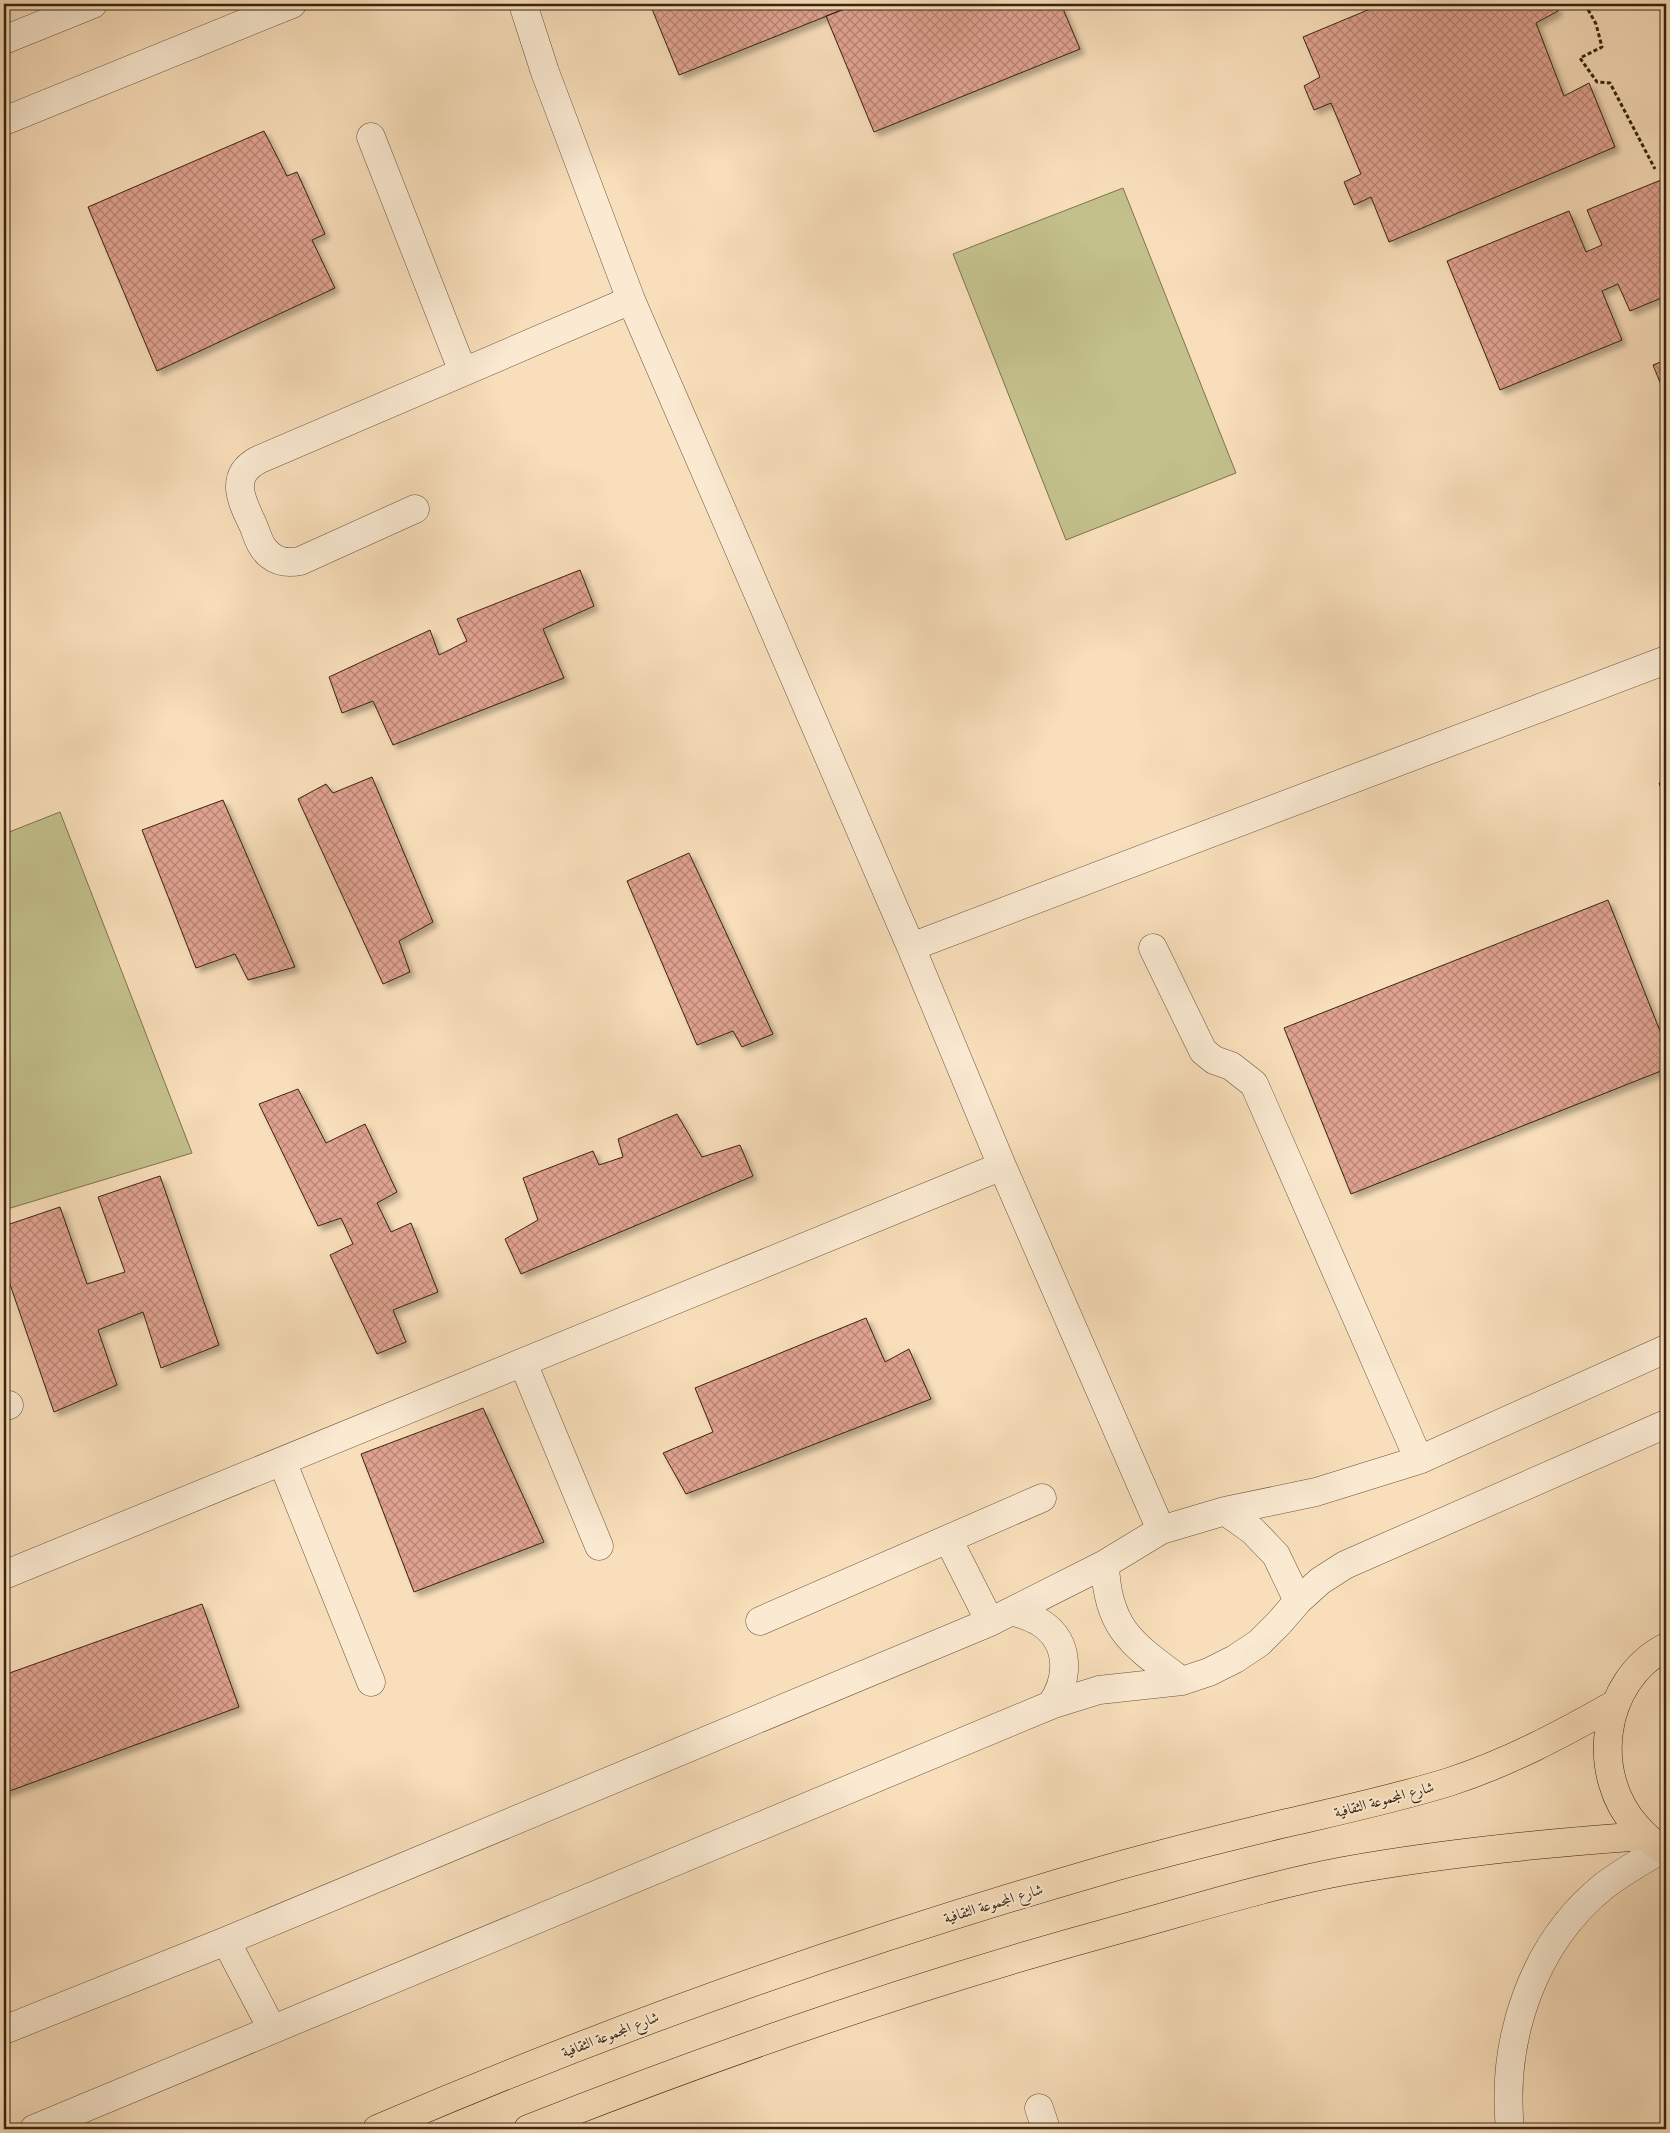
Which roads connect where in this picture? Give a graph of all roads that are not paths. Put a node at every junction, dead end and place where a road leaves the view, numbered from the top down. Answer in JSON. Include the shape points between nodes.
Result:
{"nodes":[{"id":1,"x":93,"y":4,"type":"edge"},
{"id":2,"x":292,"y":4,"type":"edge"},
{"id":3,"x":523,"y":4,"type":"edge"},
{"id":4,"x":4,"y":40,"type":"edge"},
{"id":5,"x":4,"y":120,"type":"edge"},
{"id":6,"x":371,"y":136,"type":"dead end"},
{"id":7,"x":631,"y":300,"type":"junction"},
{"id":8,"x":463,"y":372,"type":"junction"},
{"id":9,"x":415,"y":509,"type":"dead end"},
{"id":10,"x":1666,"y":660,"type":"edge"},
{"id":11,"x":911,"y":947,"type":"junction"},
{"id":12,"x":1153,"y":948,"type":"dead end"},
{"id":13,"x":1002,"y":1166,"type":"junction"},
{"id":14,"x":1666,"y":1350,"type":"edge"},
{"id":15,"x":522,"y":1362,"type":"junction"},
{"id":16,"x":1666,"y":1424,"type":"edge"},
{"id":17,"x":1420,"y":1460,"type":"junction"},
{"id":18,"x":282,"y":1461,"type":"junction"},
{"id":19,"x":1042,"y":1498,"type":"dead end"},
{"id":20,"x":1225,"y":1510,"type":"junction"},
{"id":21,"x":1161,"y":1530,"type":"junction"},
{"id":22,"x":948,"y":1539,"type":"junction"},
{"id":23,"x":599,"y":1546,"type":"dead end"},
{"id":24,"x":1105,"y":1564,"type":"junction"},
{"id":25,"x":4,"y":1575,"type":"edge"},
{"id":26,"x":1298,"y":1601,"type":"junction"},
{"id":27,"x":1001,"y":1616,"type":"junction"},
{"id":28,"x":760,"y":1621,"type":"dead end"},
{"id":29,"x":1666,"y":1647,"type":"edge"},
{"id":30,"x":1182,"y":1681,"type":"junction"},
{"id":31,"x":371,"y":1682,"type":"dead end"},
{"id":32,"x":1615,"y":1704,"type":"junction"},
{"id":33,"x":1051,"y":1705,"type":"junction"},
{"id":34,"x":1658,"y":1845,"type":"edge"},
{"id":35,"x":226,"y":1941,"type":"junction"},
{"id":36,"x":272,"y":2029,"type":"junction"},
{"id":37,"x":4,"y":2030,"type":"edge"},
{"id":38,"x":34,"y":2129,"type":"edge"},
{"id":39,"x":377,"y":2129,"type":"edge"},
{"id":40,"x":528,"y":2129,"type":"edge"},
{"id":41,"x":1510,"y":2129,"type":"edge"}],
"edges":[{"from":1,"to":4,"type":"street"},
{"from":2,"to":5,"type":"street"},
{"from":3,"to":7,"type":"street","via":[[544,72]]},
{"from":6,"to":8,"type":"street"},
{"from":7,"to":8,"type":"street"},
{"from":7,"to":11,"type":"street"},
{"from":8,"to":9,"type":"street","via":[[258,460],[247,468],[240,480],[242,501],[263,548],[273,558],[286,562],[300,561]]},
{"from":10,"to":11,"type":"street"},
{"from":11,"to":13,"type":"street"},
{"from":12,"to":17,"type":"street","via":[[1202,1051],[1231,1066],[1254,1084]]},
{"from":13,"to":15,"type":"street"},
{"from":13,"to":21,"type":"street"},
{"from":14,"to":17,"type":"street"},
{"from":15,"to":18,"type":"street"},
{"from":15,"to":23,"type":"street"},
{"from":16,"to":26,"type":"street","via":[[1345,1565]]},
{"from":17,"to":20,"type":"street","via":[[1316,1492]]},
{"from":18,"to":25,"type":"street"},
{"from":18,"to":31,"type":"street"},
{"from":19,"to":22,"type":"street"},
{"from":20,"to":21,"type":"street"},
{"from":20,"to":26,"type":"street","via":[[1253,1531],[1276,1555]]},
{"from":21,"to":24,"type":"street"},
{"from":22,"to":27,"type":"street"},
{"from":22,"to":28,"type":"street"},
{"from":24,"to":27,"type":"street"},
{"from":24,"to":30,"type":"street","via":[[1106,1588],[1112,1610],[1123,1631],[1139,1649]]},
{"from":26,"to":30,"type":"street","via":[[1259,1643],[1209,1672]]},
{"from":27,"to":33,"type":"street","via":[[1042,1624],[1061,1647],[1064,1678]]},
{"from":27,"to":35,"type":"street"},
{"from":29,"to":32,"type":"main road","via":[[1632,1675]]},
{"from":30,"to":33,"type":"street","via":[[1099,1690]]},
{"from":32,"to":34,"type":"main road","via":[[1608,1727],[1607,1750],[1617,1797],[1629,1818]]},
{"from":32,"to":39,"type":"main road","name":"شارع المجموعة الثقافية","via":[[1507,1760],[1450,1781],[1217,1839],[879,1938],[657,2016]]},
{"from":33,"to":36,"type":"street"},
{"from":34,"to":40,"type":"main road","via":[[1522,1845],[1339,1872],[1214,1903],[967,1973],[844,2013],[722,2055]]},
{"from":34,"to":41,"type":"street","via":[[1603,1887],[1578,1912],[1538,1969],[1524,2001],[1508,2069]]},
{"from":35,"to":36,"type":"street"},
{"from":35,"to":37,"type":"street"},
{"from":36,"to":38,"type":"street"}]}
